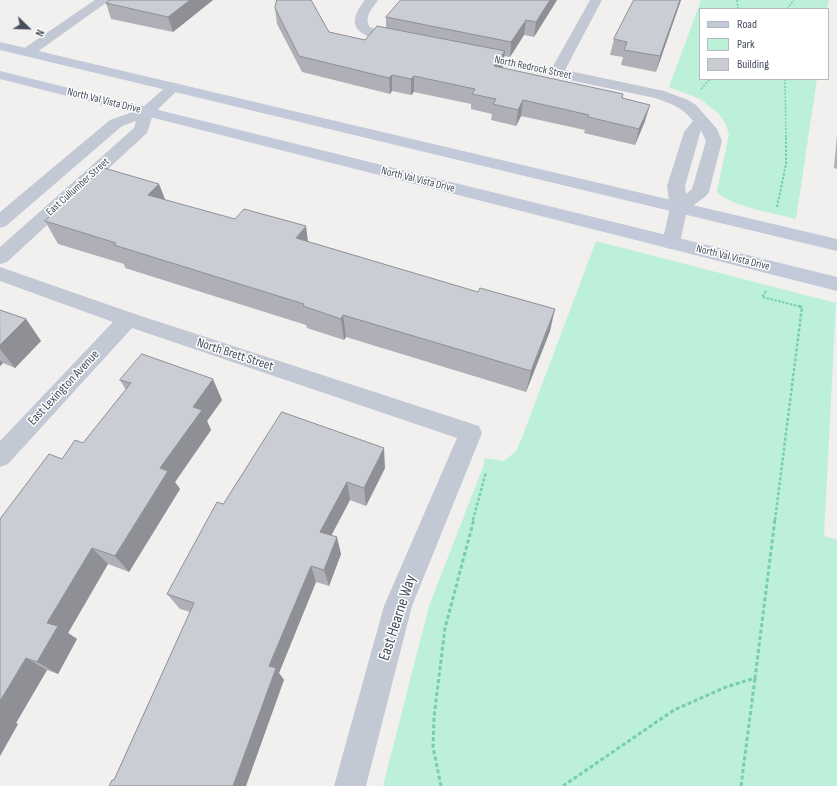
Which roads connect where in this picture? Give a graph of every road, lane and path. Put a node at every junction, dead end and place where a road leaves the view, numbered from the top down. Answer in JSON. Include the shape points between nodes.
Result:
{"nodes":[{"id":1,"x":104,"y":0,"type":"edge"},
{"id":2,"x":372,"y":0,"type":"edge"},
{"id":3,"x":596,"y":0,"type":"edge"},
{"id":4,"x":794,"y":0,"type":"edge"},
{"id":5,"x":788,"y":8,"type":"edge"},
{"id":6,"x":416,"y":44,"type":"edge"},
{"id":7,"x":0,"y":46,"type":"edge"},
{"id":8,"x":28,"y":52,"type":"junction"},
{"id":9,"x":463,"y":54,"type":"edge"},
{"id":10,"x":556,"y":73,"type":"junction"},
{"id":11,"x":0,"y":75,"type":"edge"},
{"id":12,"x":785,"y":80,"type":"edge"},
{"id":13,"x":174,"y":87,"type":"junction"},
{"id":14,"x":146,"y":112,"type":"junction"},
{"id":15,"x":702,"y":122,"type":"junction"},
{"id":16,"x":679,"y":208,"type":"junction"},
{"id":17,"x":776,"y":211,"type":"dead end"},
{"id":18,"x":0,"y":222,"type":"edge"},
{"id":19,"x":670,"y":243,"type":"junction"},
{"id":20,"x":837,"y":245,"type":"edge"},
{"id":21,"x":0,"y":257,"type":"edge"},
{"id":22,"x":0,"y":274,"type":"edge"},
{"id":23,"x":837,"y":284,"type":"edge"},
{"id":24,"x":766,"y":290,"type":"dead end"},
{"id":25,"x":128,"y":319,"type":"junction"},
{"id":26,"x":471,"y":433,"type":"joint"},
{"id":27,"x":0,"y":457,"type":"edge"},
{"id":28,"x":487,"y":470,"type":"dead end"},
{"id":29,"x":755,"y":678,"type":"junction"},
{"id":30,"x":350,"y":786,"type":"edge"},
{"id":31,"x":441,"y":786,"type":"edge"},
{"id":32,"x":563,"y":786,"type":"edge"},
{"id":33,"x":741,"y":786,"type":"edge"}],
"edges":[{"from":1,"to":8,"type":"street"},
{"from":2,"to":6,"type":"street","via":[[362,13],[361,25],[375,35]]},
{"from":3,"to":10,"type":"street"},
{"from":4,"to":5,"type":"path"},
{"from":7,"to":8,"type":"main road"},
{"from":8,"to":13,"type":"main road"},
{"from":9,"to":10,"type":"street","name":"North Redrock Street"},
{"from":10,"to":15,"type":"street","name":"North Redrock Street","via":[[659,94],[683,103],[698,115]]},
{"from":11,"to":14,"type":"main road","name":"North Val Vista Drive"},
{"from":12,"to":17,"type":"path","via":[[786,164]]},
{"from":13,"to":14,"type":"street","name":"East Cullumber Street"},
{"from":13,"to":16,"type":"main road"},
{"from":14,"to":18,"type":"street","name":"East Cullumber Street","via":[[116,123]]},
{"from":14,"to":19,"type":"main road","name":"North Val Vista Drive"},
{"from":14,"to":21,"type":"street","name":"East Cullumber Street","via":[[141,130]]},
{"from":15,"to":16,"type":"street","via":[[692,132],[676,186]]},
{"from":15,"to":16,"type":"street","via":[[711,132],[714,141],[700,192]]},
{"from":16,"to":19,"type":"street"},
{"from":16,"to":20,"type":"main road"},
{"from":19,"to":23,"type":"main road","name":"North Val Vista Drive"},
{"from":22,"to":25,"type":"street","name":"North Brett Street"},
{"from":24,"to":29,"type":"path","via":[[762,297],[802,307]]},
{"from":25,"to":26,"type":"street","name":"North Brett Street"},
{"from":25,"to":27,"type":"street","name":"East Lexington Avenue"},
{"from":26,"to":30,"type":"street","name":"East Hearne Way","via":[[398,606]]},
{"from":28,"to":31,"type":"path","via":[[445,628],[434,717],[433,747]]},
{"from":29,"to":32,"type":"path","via":[[726,687],[674,710]]},
{"from":29,"to":33,"type":"path"}]}
